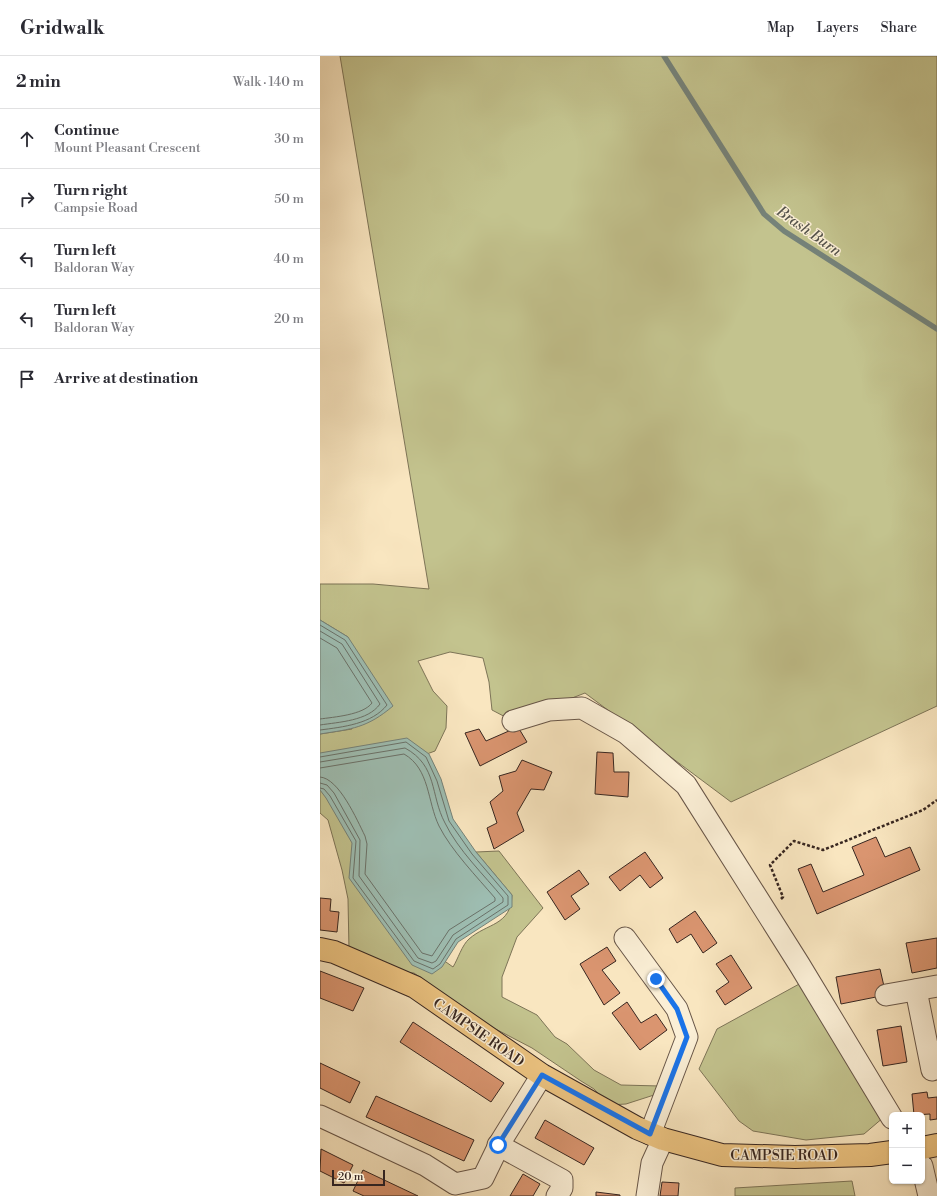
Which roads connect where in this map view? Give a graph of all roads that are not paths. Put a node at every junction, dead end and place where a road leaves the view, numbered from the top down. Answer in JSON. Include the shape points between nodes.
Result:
{"nodes":[{"id":1,"x":514,"y":721,"type":"dead end"},
{"id":2,"x":624,"y":938,"type":"dead end"},
{"id":3,"x":320,"y":949,"type":"edge"},
{"id":4,"x":937,"y":986,"type":"edge"},
{"id":5,"x":916,"y":990,"type":"junction"},
{"id":6,"x":886,"y":995,"type":"dead end"},
{"id":7,"x":932,"y":1070,"type":"dead end"},
{"id":8,"x":542,"y":1075,"type":"junction"},
{"id":9,"x":889,"y":1113,"type":"edge"},
{"id":10,"x":320,"y":1116,"type":"edge"},
{"id":11,"x":657,"y":1137,"type":"junction"},
{"id":12,"x":498,"y":1145,"type":"junction"},
{"id":13,"x":937,"y":1145,"type":"edge"},
{"id":14,"x":925,"y":1147,"type":"edge"},
{"id":15,"x":889,"y":1152,"type":"edge"},
{"id":16,"x":925,"y":1179,"type":"edge"},
{"id":17,"x":557,"y":1196,"type":"edge"},
{"id":18,"x":646,"y":1196,"type":"edge"},
{"id":19,"x":929,"y":1196,"type":"edge"}],
"edges":[{"from":1,"to":9,"type":"street","via":[[549,710],[582,708],[626,733],[686,785]]},
{"from":2,"to":11,"type":"street","via":[[677,1009],[687,1037]]},
{"from":3,"to":8,"type":"main road","name":"CAMPSIE ROAD","via":[[334,952],[415,987]]},
{"from":4,"to":5,"type":"street"},
{"from":5,"to":6,"type":"street"},
{"from":5,"to":7,"type":"street"},
{"from":8,"to":11,"type":"main road","name":"CAMPSIE ROAD"},
{"from":8,"to":12,"type":"street"},
{"from":10,"to":12,"type":"street","via":[[425,1164],[455,1184],[483,1178]]},
{"from":11,"to":15,"type":"main road","name":"CAMPSIE ROAD","via":[[722,1155],[795,1157]]},
{"from":11,"to":18,"type":"street"},
{"from":12,"to":17,"type":"street","via":[[562,1180],[562,1188]]},
{"from":13,"to":14,"type":"main road"},
{"from":16,"to":19,"type":"street"}]}
